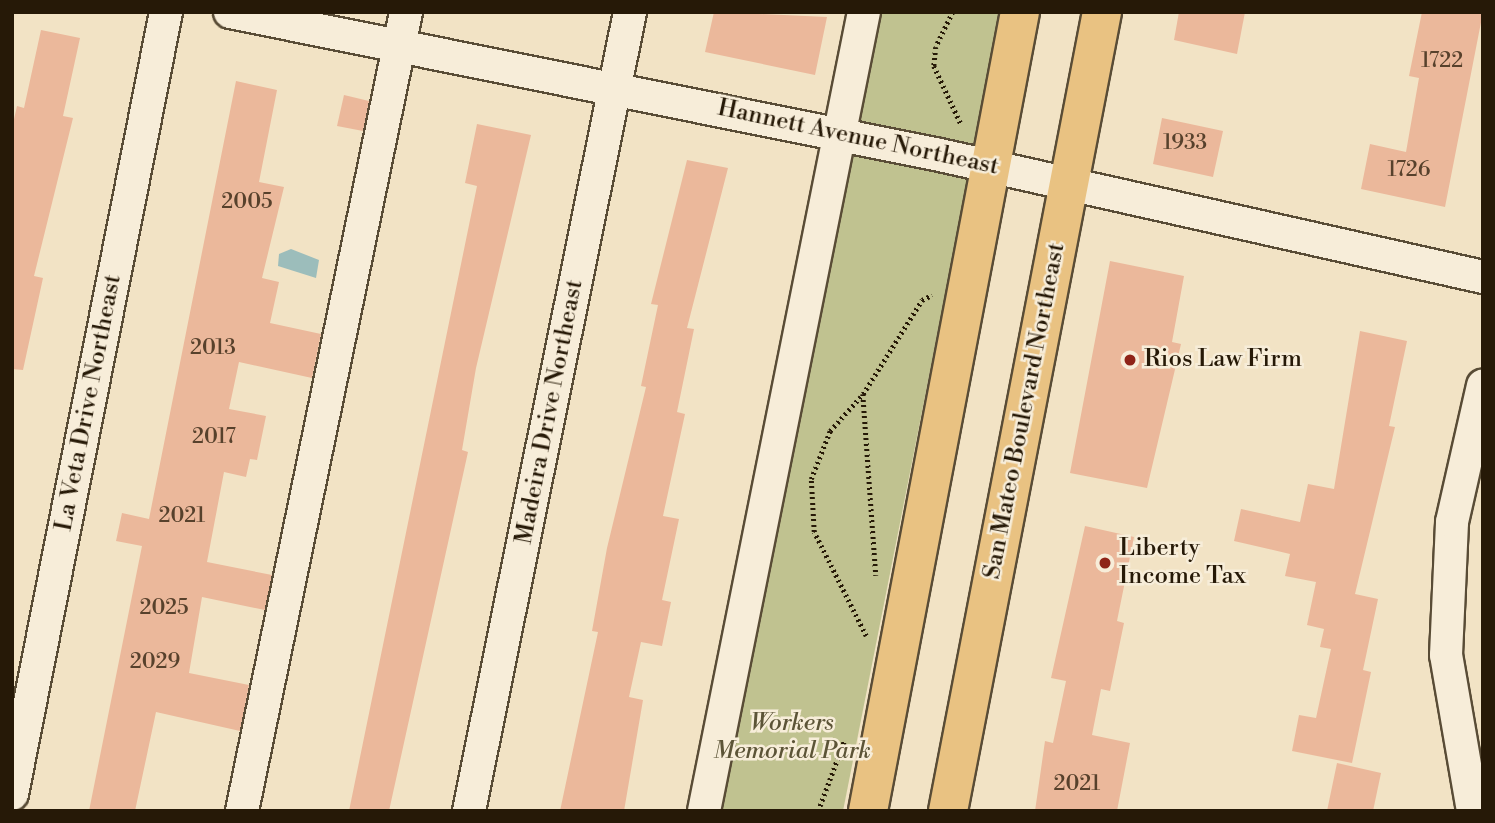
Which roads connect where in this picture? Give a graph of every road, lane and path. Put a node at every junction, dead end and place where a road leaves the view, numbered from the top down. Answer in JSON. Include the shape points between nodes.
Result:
{"nodes":[{"id":1,"x":166,"y":12,"type":"edge"},
{"id":2,"x":230,"y":12,"type":"edge"},
{"id":3,"x":406,"y":12,"type":"edge"},
{"id":4,"x":630,"y":12,"type":"edge"},
{"id":5,"x":864,"y":12,"type":"edge"},
{"id":6,"x":953,"y":12,"type":"edge"},
{"id":7,"x":1020,"y":12,"type":"edge"},
{"id":8,"x":1102,"y":12,"type":"edge"},
{"id":9,"x":399,"y":45,"type":"junction"},
{"id":10,"x":615,"y":88,"type":"junction"},
{"id":11,"x":961,"y":124,"type":"dead end"},
{"id":12,"x":840,"y":134,"type":"junction"},
{"id":13,"x":989,"y":166,"type":"junction"},
{"id":14,"x":1068,"y":184,"type":"junction"},
{"id":15,"x":1483,"y":277,"type":"edge"},
{"id":16,"x":939,"y":292,"type":"dead end"},
{"id":17,"x":1483,"y":385,"type":"edge"},
{"id":18,"x":863,"y":394,"type":"junction"},
{"id":19,"x":877,"y":591,"type":"dead end"},
{"id":20,"x":869,"y":648,"type":"dead end"},
{"id":21,"x":849,"y":729,"type":"dead end"},
{"id":22,"x":12,"y":794,"type":"edge"},
{"id":23,"x":242,"y":811,"type":"edge"},
{"id":24,"x":469,"y":811,"type":"edge"},
{"id":25,"x":704,"y":811,"type":"edge"},
{"id":26,"x":818,"y":811,"type":"edge"},
{"id":27,"x":867,"y":811,"type":"edge"},
{"id":28,"x":948,"y":811,"type":"edge"},
{"id":29,"x":1473,"y":811,"type":"edge"}],
"edges":[{"from":1,"to":22,"type":"street","name":"La Veta Drive Northeast"},
{"from":2,"to":9,"type":"street","name":"Hannett Avenue Northeast"},
{"from":3,"to":9,"type":"street"},
{"from":4,"to":10,"type":"street","name":"Madeira Drive Northeast"},
{"from":5,"to":12,"type":"street"},
{"from":6,"to":11,"type":"path","via":[[936,47],[934,66]]},
{"from":7,"to":13,"type":"main road"},
{"from":8,"to":14,"type":"main road","name":"San Mateo Boulevard Northeast"},
{"from":9,"to":10,"type":"street","name":"Hannett Avenue Northeast"},
{"from":9,"to":23,"type":"street"},
{"from":10,"to":12,"type":"street","name":"Hannett Avenue Northeast"},
{"from":10,"to":24,"type":"street","name":"Madeira Drive Northeast"},
{"from":12,"to":13,"type":"street","name":"Hannett Avenue Northeast"},
{"from":12,"to":25,"type":"street"},
{"from":13,"to":14,"type":"street","name":"Hannett Avenue Northeast"},
{"from":13,"to":27,"type":"main road"},
{"from":14,"to":15,"type":"street","name":"Hannett Avenue Northeast"},
{"from":14,"to":28,"type":"main road","name":"San Mateo Boulevard Northeast"},
{"from":16,"to":18,"type":"path","via":[[922,299]]},
{"from":17,"to":29,"type":"street","via":[[1452,522],[1446,655]]},
{"from":18,"to":19,"type":"path"},
{"from":18,"to":20,"type":"path","via":[[818,452],[809,506],[814,532],[862,620]]},
{"from":21,"to":26,"type":"path"}]}
